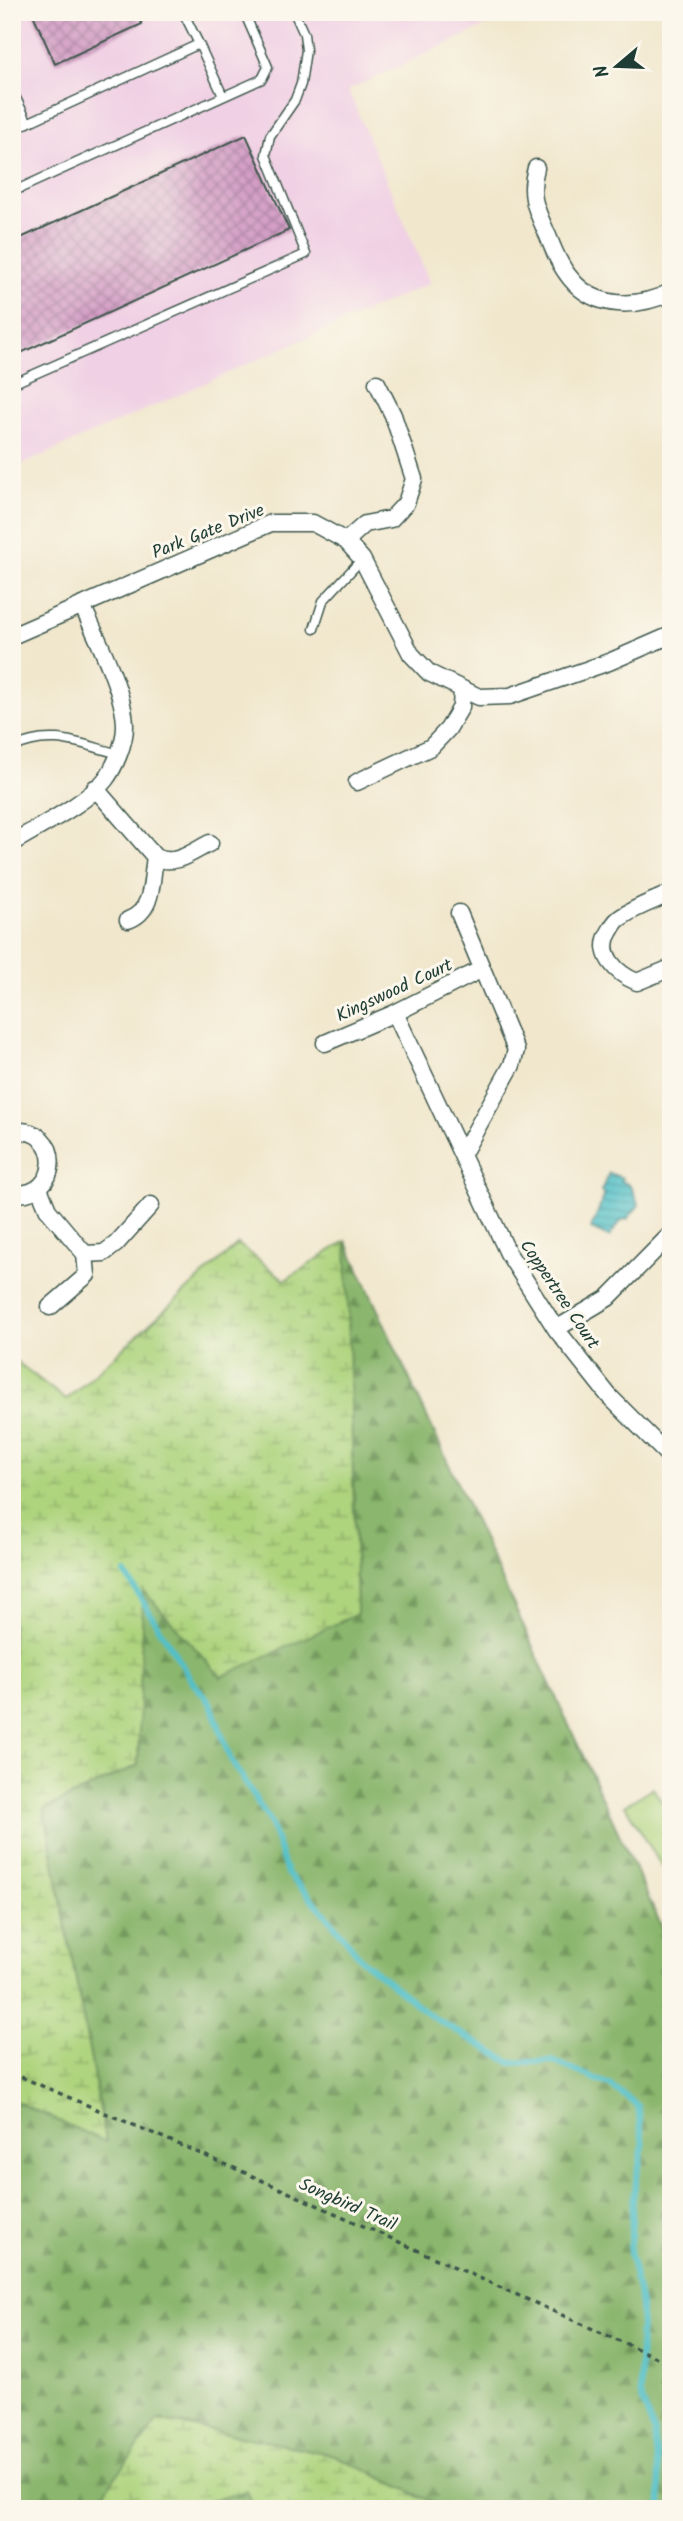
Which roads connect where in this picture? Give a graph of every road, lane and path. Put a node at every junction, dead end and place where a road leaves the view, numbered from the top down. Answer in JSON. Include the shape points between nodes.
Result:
{"nodes":[{"id":1,"x":183,"y":12,"type":"edge"},
{"id":2,"x":244,"y":12,"type":"edge"},
{"id":3,"x":294,"y":12,"type":"edge"},
{"id":4,"x":199,"y":44,"type":"junction"},
{"id":5,"x":12,"y":90,"type":"edge"},
{"id":6,"x":223,"y":96,"type":"junction"},
{"id":7,"x":28,"y":122,"type":"junction"},
{"id":8,"x":12,"y":130,"type":"edge"},
{"id":9,"x":536,"y":169,"type":"dead end"},
{"id":10,"x":12,"y":192,"type":"edge"},
{"id":11,"x":671,"y":292,"type":"edge"},
{"id":12,"x":377,"y":383,"type":"dead end"},
{"id":13,"x":12,"y":384,"type":"edge"},
{"id":14,"x":346,"y":541,"type":"junction"},
{"id":15,"x":362,"y":559,"type":"junction"},
{"id":16,"x":82,"y":605,"type":"junction"},
{"id":17,"x":314,"y":629,"type":"dead end"},
{"id":18,"x":671,"y":635,"type":"edge"},
{"id":19,"x":12,"y":636,"type":"edge"},
{"id":20,"x":462,"y":690,"type":"junction"},
{"id":21,"x":12,"y":748,"type":"edge"},
{"id":22,"x":119,"y":754,"type":"junction"},
{"id":23,"x":357,"y":782,"type":"dead end"},
{"id":24,"x":95,"y":788,"type":"junction"},
{"id":25,"x":12,"y":843,"type":"edge"},
{"id":26,"x":210,"y":843,"type":"dead end"},
{"id":27,"x":155,"y":857,"type":"junction"},
{"id":28,"x":671,"y":893,"type":"edge"},
{"id":29,"x":459,"y":913,"type":"dead end"},
{"id":30,"x":128,"y":920,"type":"dead end"},
{"id":31,"x":671,"y":968,"type":"edge"},
{"id":32,"x":482,"y":969,"type":"junction"},
{"id":33,"x":395,"y":1013,"type":"junction"},
{"id":34,"x":325,"y":1043,"type":"dead end"},
{"id":35,"x":12,"y":1131,"type":"edge"},
{"id":36,"x":462,"y":1155,"type":"junction"},
{"id":37,"x":38,"y":1188,"type":"junction"},
{"id":38,"x":12,"y":1193,"type":"edge"},
{"id":39,"x":151,"y":1205,"type":"dead end"},
{"id":40,"x":671,"y":1234,"type":"edge"},
{"id":41,"x":85,"y":1254,"type":"junction"},
{"id":42,"x":50,"y":1307,"type":"dead end"},
{"id":43,"x":556,"y":1329,"type":"junction"},
{"id":44,"x":671,"y":1458,"type":"edge"},
{"id":45,"x":12,"y":2073,"type":"edge"},
{"id":46,"x":671,"y":2364,"type":"edge"}],
"edges":[{"from":1,"to":4,"type":"lane"},
{"from":2,"to":6,"type":"lane","via":[[268,67],[262,79]]},
{"from":3,"to":13,"type":"lane","via":[[306,50],[301,84],[270,136],[266,155],[306,254]]},
{"from":4,"to":6,"type":"lane"},
{"from":4,"to":7,"type":"lane"},
{"from":5,"to":7,"type":"lane"},
{"from":6,"to":10,"type":"lane"},
{"from":7,"to":8,"type":"lane"},
{"from":9,"to":11,"type":"street","via":[[531,187],[536,209],[572,282],[604,301],[624,304],[639,304]]},
{"from":12,"to":14,"type":"street","via":[[414,479],[407,503],[391,519],[365,524]]},
{"from":14,"to":15,"type":"street","name":"Park Gate Drive"},
{"from":14,"to":16,"type":"street","name":"Park Gate Drive","via":[[313,523],[271,523]]},
{"from":15,"to":17,"type":"lane","via":[[323,601]]},
{"from":15,"to":20,"type":"street","name":"Park Gate Drive","via":[[411,654],[429,673]]},
{"from":16,"to":19,"type":"street","name":"Park Gate Drive"},
{"from":16,"to":22,"type":"street","via":[[118,695],[125,726]]},
{"from":18,"to":20,"type":"street","name":"Park Gate Drive","via":[[510,696],[479,697]]},
{"from":20,"to":23,"type":"street","via":[[461,708],[431,747]]},
{"from":21,"to":22,"type":"lane","via":[[39,739],[65,739]]},
{"from":22,"to":24,"type":"street"},
{"from":24,"to":25,"type":"street"},
{"from":24,"to":27,"type":"street"},
{"from":26,"to":27,"type":"street","via":[[175,861]]},
{"from":27,"to":30,"type":"street","via":[[150,897],[138,916]]},
{"from":28,"to":31,"type":"street","via":[[618,919],[606,937],[613,967],[627,978],[638,982]]},
{"from":29,"to":32,"type":"street"},
{"from":32,"to":33,"type":"street","name":"Kingswood Court"},
{"from":32,"to":36,"type":"street","via":[[516,1050]]},
{"from":33,"to":34,"type":"street","name":"Kingswood Court"},
{"from":33,"to":36,"type":"street","name":"Coppertree Court"},
{"from":35,"to":37,"type":"street","via":[[35,1134],[49,1150],[50,1171]]},
{"from":36,"to":43,"type":"street","name":"Coppertree Court","via":[[508,1254]]},
{"from":37,"to":38,"type":"street"},
{"from":37,"to":41,"type":"street","via":[[48,1209]]},
{"from":39,"to":41,"type":"street","via":[[104,1253]]},
{"from":40,"to":43,"type":"street","via":[[608,1298]]},
{"from":41,"to":42,"type":"street","via":[[87,1275]]},
{"from":43,"to":44,"type":"street","name":"Coppertree Court","via":[[609,1395]]},
{"from":45,"to":46,"type":"path","name":"Songbird Trail"}]}
